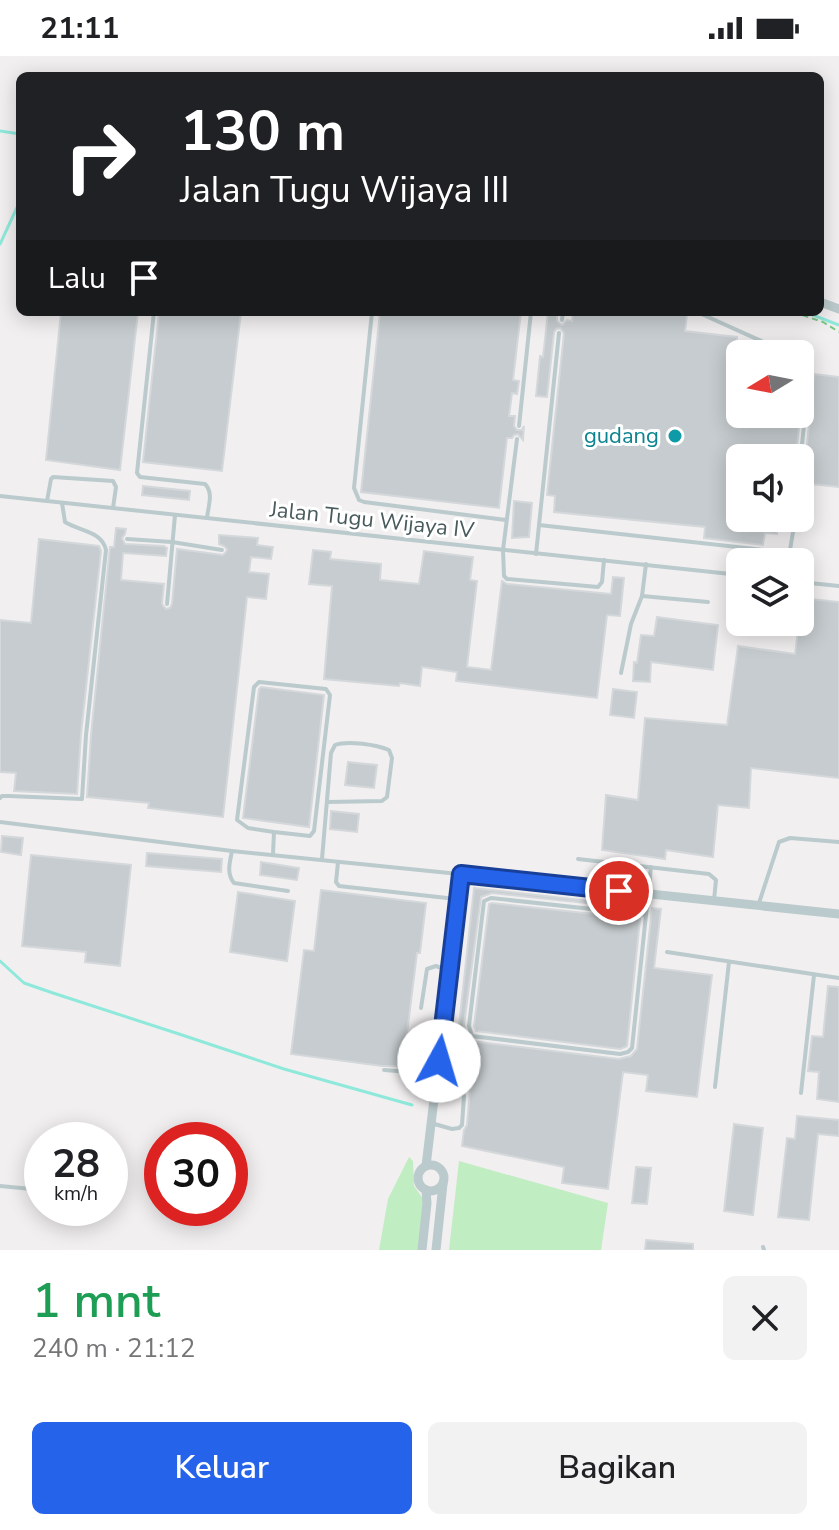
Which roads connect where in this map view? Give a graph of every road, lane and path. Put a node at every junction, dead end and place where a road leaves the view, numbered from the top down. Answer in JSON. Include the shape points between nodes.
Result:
{"nodes":[{"id":1,"x":154,"y":316,"type":"edge"},
{"id":2,"x":372,"y":316,"type":"edge"},
{"id":3,"x":531,"y":316,"type":"edge"},
{"id":4,"x":562,"y":316,"type":"edge"},
{"id":5,"x":706,"y":316,"type":"edge"},
{"id":6,"x":805,"y":316,"type":"edge"},
{"id":7,"x":562,"y":320,"type":"dead end"},
{"id":8,"x":839,"y":332,"type":"edge"},
{"id":9,"x":559,"y":333,"type":"dead end"},
{"id":10,"x":759,"y":340,"type":"edge"},
{"id":11,"x":519,"y":426,"type":"dead end"},
{"id":12,"x":517,"y":439,"type":"dead end"},
{"id":13,"x":0,"y":496,"type":"edge"},
{"id":14,"x":47,"y":501,"type":"junction"},
{"id":15,"x":62,"y":503,"type":"junction"},
{"id":16,"x":113,"y":508,"type":"junction"},
{"id":17,"x":175,"y":515,"type":"junction"},
{"id":18,"x":207,"y":518,"type":"junction"},
{"id":19,"x":506,"y":520,"type":"junction"},
{"id":20,"x":539,"y":525,"type":"junction"},
{"id":21,"x":127,"y":539,"type":"dead end"},
{"id":22,"x":172,"y":542,"type":"junction"},
{"id":23,"x":745,"y":548,"type":"edge"},
{"id":24,"x":222,"y":550,"type":"dead end"},
{"id":25,"x":503,"y":550,"type":"junction"},
{"id":26,"x":536,"y":554,"type":"junction"},
{"id":27,"x":604,"y":560,"type":"junction"},
{"id":28,"x":646,"y":564,"type":"junction"},
{"id":29,"x":726,"y":573,"type":"edge"},
{"id":30,"x":814,"y":583,"type":"edge"},
{"id":31,"x":839,"y":586,"type":"edge"},
{"id":32,"x":642,"y":596,"type":"junction"},
{"id":33,"x":708,"y":602,"type":"dead end"},
{"id":34,"x":167,"y":604,"type":"dead end"},
{"id":35,"x":621,"y":673,"type":"dead end"},
{"id":36,"x":0,"y":798,"type":"edge"},
{"id":37,"x":327,"y":802,"type":"junction"},
{"id":38,"x":0,"y":822,"type":"edge"},
{"id":39,"x":274,"y":832,"type":"junction"},
{"id":40,"x":839,"y":842,"type":"edge"},
{"id":41,"x":232,"y":851,"type":"junction"},
{"id":42,"x":273,"y":855,"type":"junction"},
{"id":43,"x":322,"y":859,"type":"junction"},
{"id":44,"x":578,"y":859,"type":"dead end"},
{"id":45,"x":338,"y":861,"type":"junction"},
{"id":46,"x":651,"y":867,"type":"junction"},
{"id":47,"x":461,"y":874,"type":"junction"},
{"id":48,"x":288,"y":891,"type":"dead end"},
{"id":49,"x":648,"y":894,"type":"junction"},
{"id":50,"x":458,"y":899,"type":"junction"},
{"id":51,"x":714,"y":901,"type":"junction"},
{"id":52,"x":758,"y":905,"type":"junction"},
{"id":53,"x":839,"y":914,"type":"edge"},
{"id":54,"x":646,"y":915,"type":"junction"},
{"id":55,"x":667,"y":952,"type":"dead end"},
{"id":56,"x":729,"y":962,"type":"junction"},
{"id":57,"x":449,"y":971,"type":"junction"},
{"id":58,"x":814,"y":975,"type":"junction"},
{"id":59,"x":839,"y":978,"type":"edge"},
{"id":60,"x":421,"y":1008,"type":"dead end"},
{"id":61,"x":441,"y":1037,"type":"junction"},
{"id":62,"x":384,"y":1070,"type":"dead end"},
{"id":63,"x":436,"y":1084,"type":"junction"},
{"id":64,"x":715,"y":1087,"type":"dead end"},
{"id":65,"x":801,"y":1093,"type":"dead end"},
{"id":66,"x":431,"y":1123,"type":"junction"},
{"id":67,"x":426,"y":1166,"type":"junction"},
{"id":68,"x":443,"y":1180,"type":"junction"},
{"id":69,"x":0,"y":1186,"type":"edge"},
{"id":70,"x":24,"y":1188,"type":"edge"},
{"id":71,"x":426,"y":1190,"type":"junction"},
{"id":72,"x":422,"y":1250,"type":"edge"},
{"id":73,"x":436,"y":1250,"type":"edge"}],
"edges":[{"from":1,"to":18,"type":"lane","via":[[137,473],[205,484],[210,494]]},
{"from":2,"to":19,"type":"lane","via":[[354,488],[359,500]]},
{"from":3,"to":11,"type":"lane"},
{"from":4,"to":7,"type":"lane"},
{"from":5,"to":10,"type":"lane"},
{"from":6,"to":8,"type":"path"},
{"from":9,"to":20,"type":"lane"},
{"from":12,"to":19,"type":"lane"},
{"from":13,"to":14,"type":"lane","name":"Jalan Tugu Wijaya IV"},
{"from":14,"to":15,"type":"lane","name":"Jalan Tugu Wijaya IV"},
{"from":14,"to":16,"type":"lane","via":[[53,477],[113,481]]},
{"from":15,"to":16,"type":"lane","name":"Jalan Tugu Wijaya IV"},
{"from":15,"to":36,"type":"lane","via":[[65,522],[99,537],[106,550],[82,797]]},
{"from":16,"to":17,"type":"lane","name":"Jalan Tugu Wijaya IV"},
{"from":17,"to":18,"type":"lane","name":"Jalan Tugu Wijaya IV"},
{"from":17,"to":22,"type":"lane"},
{"from":18,"to":25,"type":"lane","name":"Jalan Tugu Wijaya IV"},
{"from":19,"to":25,"type":"lane"},
{"from":20,"to":23,"type":"lane"},
{"from":20,"to":26,"type":"lane"},
{"from":21,"to":22,"type":"lane"},
{"from":22,"to":24,"type":"lane"},
{"from":22,"to":34,"type":"lane"},
{"from":25,"to":26,"type":"lane","name":"Jalan Tugu Wijaya IV"},
{"from":25,"to":27,"type":"lane","via":[[507,579],[598,587]]},
{"from":26,"to":27,"type":"lane","name":"Jalan Tugu Wijaya IV"},
{"from":27,"to":28,"type":"lane","name":"Jalan Tugu Wijaya IV"},
{"from":28,"to":29,"type":"lane","name":"Jalan Tugu Wijaya IV"},
{"from":28,"to":32,"type":"lane"},
{"from":30,"to":31,"type":"lane"},
{"from":32,"to":33,"type":"lane"},
{"from":32,"to":35,"type":"lane"},
{"from":37,"to":37,"type":"lane","via":[[377,802],[387,797],[389,750],[335,745]]},
{"from":37,"to":43,"type":"lane"},
{"from":38,"to":41,"type":"lane"},
{"from":39,"to":39,"type":"lane","via":[[304,837],[314,831],[330,695],[326,689],[259,682],[254,687],[237,820],[248,828]]},
{"from":39,"to":42,"type":"lane"},
{"from":40,"to":52,"type":"lane","via":[[779,842]]},
{"from":41,"to":42,"type":"lane"},
{"from":41,"to":48,"type":"lane","via":[[229,870],[234,883]]},
{"from":42,"to":43,"type":"lane"},
{"from":43,"to":45,"type":"lane"},
{"from":44,"to":46,"type":"lane"},
{"from":45,"to":47,"type":"lane"},
{"from":45,"to":50,"type":"lane","via":[[339,886]]},
{"from":46,"to":49,"type":"lane"},
{"from":46,"to":51,"type":"lane","via":[[709,874],[716,880]]},
{"from":47,"to":49,"type":"street"},
{"from":47,"to":50,"type":"street"},
{"from":49,"to":51,"type":"street"},
{"from":49,"to":54,"type":"lane"},
{"from":50,"to":57,"type":"street"},
{"from":51,"to":52,"type":"street"},
{"from":52,"to":53,"type":"street"},
{"from":54,"to":54,"type":"lane","via":[[628,1052],[472,1036],[484,901]]},
{"from":55,"to":56,"type":"lane"},
{"from":56,"to":58,"type":"lane"},
{"from":56,"to":64,"type":"lane"},
{"from":57,"to":60,"type":"lane","via":[[427,969]]},
{"from":57,"to":61,"type":"street"},
{"from":58,"to":59,"type":"lane"},
{"from":58,"to":65,"type":"lane"},
{"from":61,"to":62,"type":"lane","via":[[420,1036],[410,1072]]},
{"from":61,"to":63,"type":"street"},
{"from":63,"to":66,"type":"street"},
{"from":63,"to":66,"type":"lane","via":[[462,1091],[462,1125],[452,1129]]},
{"from":66,"to":67,"type":"street"},
{"from":67,"to":68,"type":"street","via":[[439,1168]]},
{"from":67,"to":71,"type":"street","via":[[418,1175]]},
{"from":68,"to":71,"type":"street","via":[[439,1188]]},
{"from":68,"to":73,"type":"street"},
{"from":69,"to":70,"type":"lane"},
{"from":71,"to":72,"type":"street"}]}
